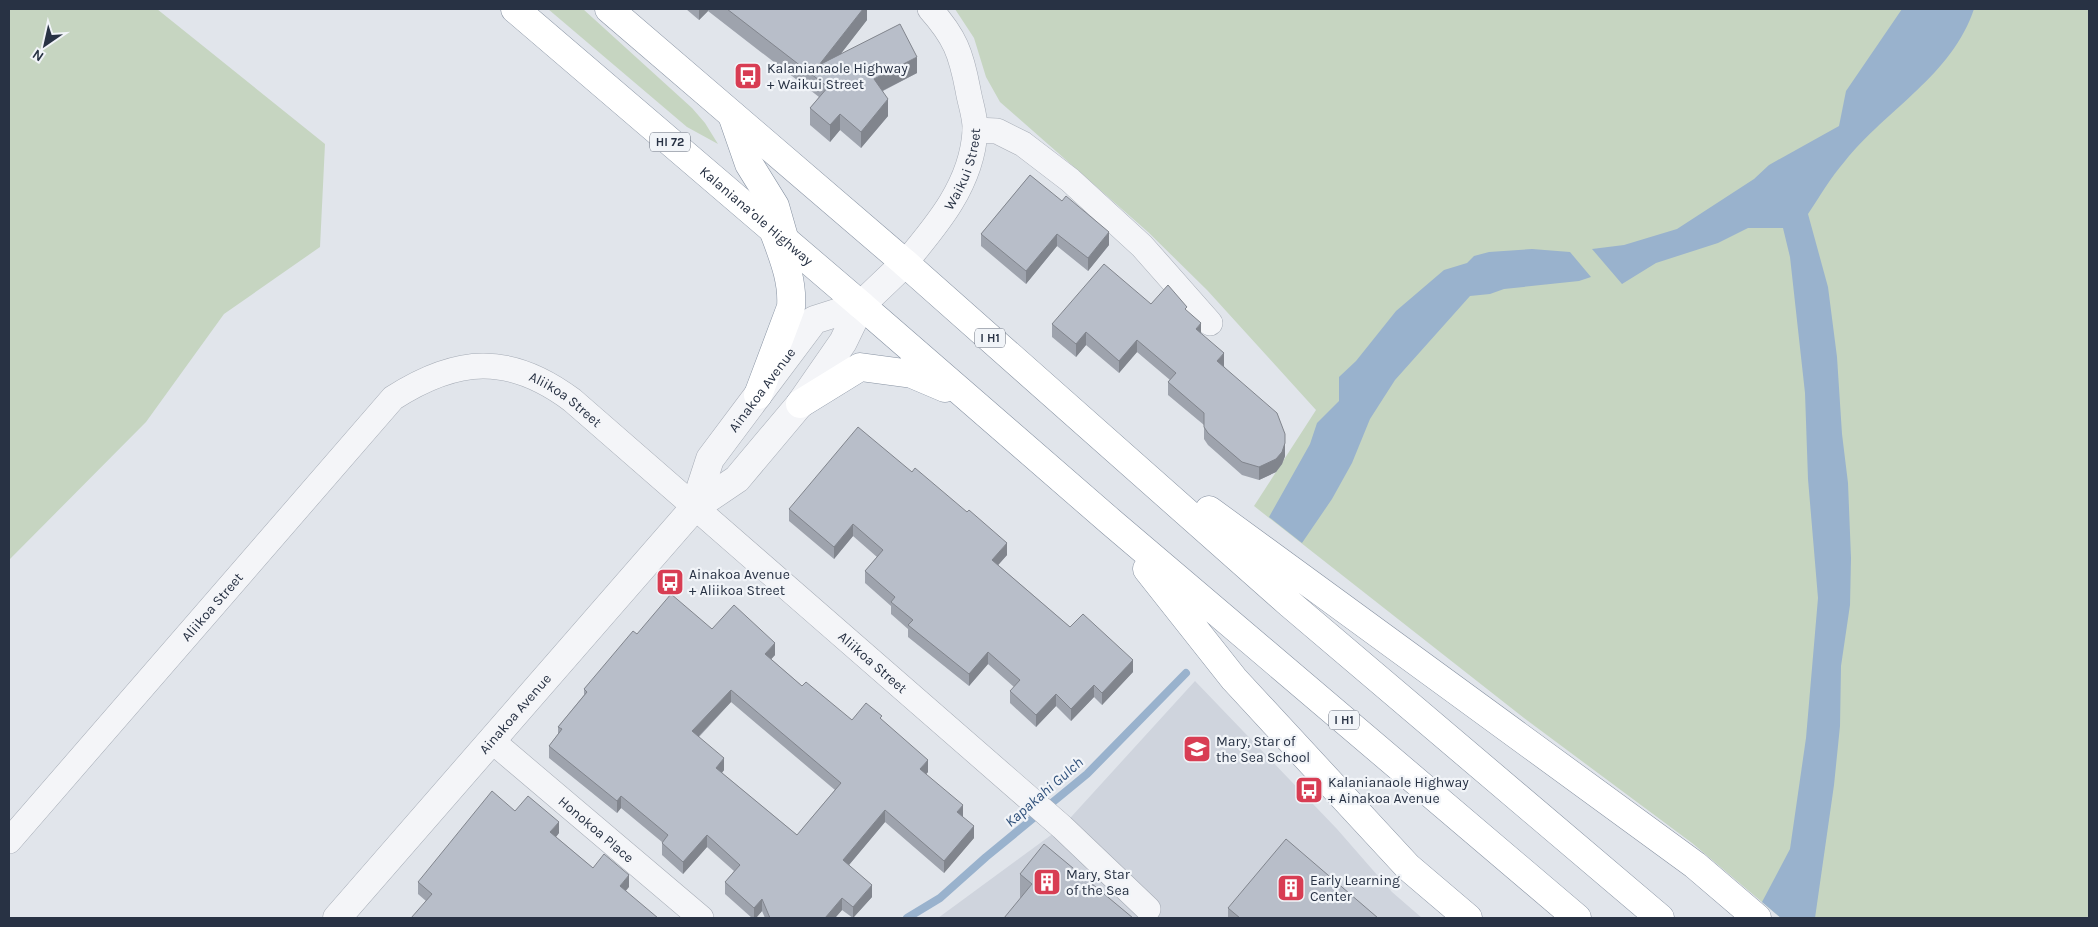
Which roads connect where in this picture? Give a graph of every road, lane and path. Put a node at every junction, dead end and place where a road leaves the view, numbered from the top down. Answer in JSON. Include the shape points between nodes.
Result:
{"nodes":[{"id":1,"x":515,"y":9,"type":"edge"},
{"id":2,"x":609,"y":9,"type":"edge"},
{"id":3,"x":930,"y":9,"type":"edge"},
{"id":4,"x":731,"y":114,"type":"junction"},
{"id":5,"x":975,"y":130,"type":"junction"},
{"id":6,"x":780,"y":236,"type":"junction"},
{"id":7,"x":905,"y":263,"type":"junction"},
{"id":8,"x":861,"y":305,"type":"junction"},
{"id":9,"x":1210,"y":323,"type":"dead end"},
{"id":10,"x":758,"y":395,"type":"junction"},
{"id":11,"x":800,"y":404,"type":"junction"},
{"id":12,"x":977,"y":406,"type":"junction"},
{"id":13,"x":1076,"y":413,"type":"junction"},
{"id":14,"x":694,"y":508,"type":"junction"},
{"id":15,"x":1111,"y":522,"type":"junction"},
{"id":16,"x":490,"y":740,"type":"junction"},
{"id":17,"x":9,"y":841,"type":"edge"},
{"id":18,"x":1148,"y":909,"type":"dead end"},
{"id":19,"x":337,"y":918,"type":"edge"},
{"id":20,"x":701,"y":918,"type":"edge"},
{"id":21,"x":1468,"y":918,"type":"edge"},
{"id":22,"x":1577,"y":918,"type":"edge"},
{"id":23,"x":1660,"y":918,"type":"edge"},
{"id":24,"x":1757,"y":918,"type":"edge"}],
"edges":[{"from":1,"to":6,"type":"highway","name":"Kalaniana’ole Highway","number":"HI 72"},
{"from":2,"to":4,"type":"highway"},
{"from":3,"to":5,"type":"street","name":"Waikui Street","via":[[950,31],[963,65]]},
{"from":4,"to":6,"type":"highway","via":[[750,164],[775,206]]},
{"from":4,"to":7,"type":"highway"},
{"from":5,"to":7,"type":"street","name":"Waikui Street","via":[[970,162],[957,194]]},
{"from":5,"to":9,"type":"street","via":[[997,131],[1023,144],[1070,180],[1142,246]]},
{"from":6,"to":8,"type":"highway","name":"Kalaniana’ole Highway","number":"HI 72"},
{"from":6,"to":10,"type":"highway","via":[[792,291],[792,307]]},
{"from":7,"to":8,"type":"street","name":"Ainakoa Avenue"},
{"from":7,"to":13,"type":"highway","number":"I H1"},
{"from":8,"to":10,"type":"street","name":"Ainakoa Avenue","via":[[814,320]]},
{"from":8,"to":11,"type":"street","name":"Ainakoa Avenue","via":[[843,342]]},
{"from":8,"to":12,"type":"highway","number":"I H1"},
{"from":10,"to":14,"type":"street","name":"Ainakoa Avenue","via":[[710,459]]},
{"from":11,"to":12,"type":"highway","via":[[853,370],[871,366],[934,382]]},
{"from":11,"to":14,"type":"street","name":"Ainakoa Avenue","via":[[737,479]]},
{"from":12,"to":15,"type":"highway","number":"I H1"},
{"from":13,"to":23,"type":"highway","number":"I H1","via":[[1290,604]]},
{"from":13,"to":24,"type":"highway","via":[[1695,865]]},
{"from":14,"to":16,"type":"street","name":"Ainakoa Avenue"},
{"from":14,"to":17,"type":"street","name":"Aliikoa Street","via":[[572,400],[548,384],[477,365],[451,369],[419,381],[393,398],[366,427]]},
{"from":14,"to":18,"type":"street","name":"Aliikoa Street","via":[[1062,827]]},
{"from":15,"to":21,"type":"highway","via":[[1234,679],[1408,867]]},
{"from":15,"to":22,"type":"highway","number":"I H1"},
{"from":16,"to":19,"type":"street","name":"Ainakoa Avenue"},
{"from":16,"to":20,"type":"street","name":"Honokoa Place"}]}
